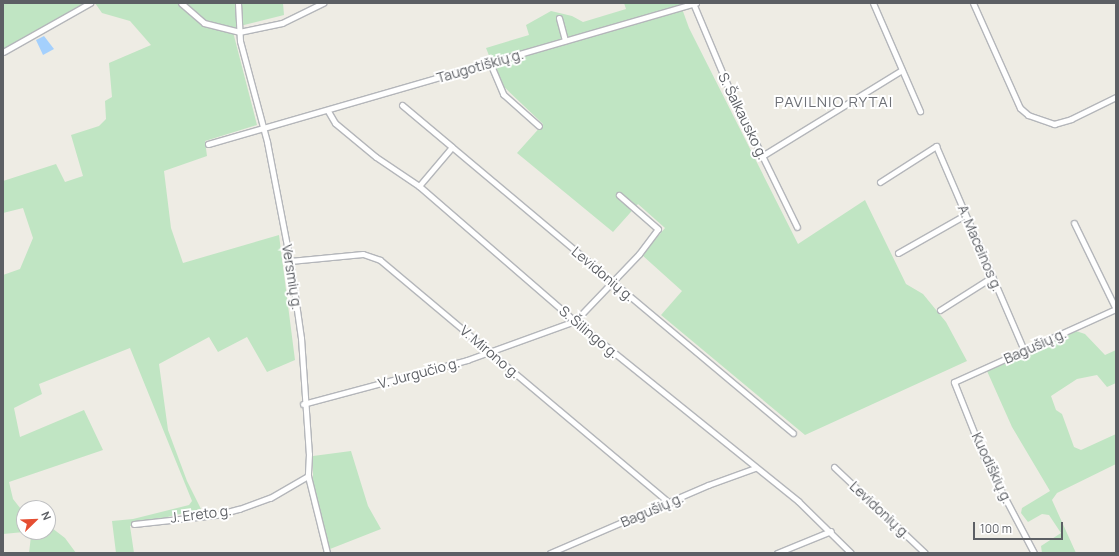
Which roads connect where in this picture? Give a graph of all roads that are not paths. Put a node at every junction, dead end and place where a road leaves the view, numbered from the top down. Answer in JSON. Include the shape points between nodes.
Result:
{"nodes":[{"id":1,"x":90,"y":3,"type":"edge"},
{"id":2,"x":181,"y":3,"type":"edge"},
{"id":3,"x":238,"y":3,"type":"edge"},
{"id":4,"x":323,"y":3,"type":"edge"},
{"id":5,"x":694,"y":3,"type":"edge"},
{"id":6,"x":873,"y":3,"type":"edge"},
{"id":7,"x":973,"y":3,"type":"edge"},
{"id":8,"x":559,"y":18,"type":"dead end"},
{"id":9,"x":239,"y":32,"type":"junction"},
{"id":10,"x":565,"y":40,"type":"junction"},
{"id":11,"x":3,"y":52,"type":"edge"},
{"id":12,"x":490,"y":63,"type":"junction"},
{"id":13,"x":902,"y":70,"type":"junction"},
{"id":14,"x":1116,"y":98,"type":"edge"},
{"id":15,"x":402,"y":105,"type":"dead end"},
{"id":16,"x":328,"y":111,"type":"junction"},
{"id":17,"x":920,"y":111,"type":"dead end"},
{"id":18,"x":539,"y":126,"type":"dead end"},
{"id":19,"x":264,"y":129,"type":"junction"},
{"id":20,"x":208,"y":144,"type":"dead end"},
{"id":21,"x":452,"y":147,"type":"junction"},
{"id":22,"x":762,"y":156,"type":"junction"},
{"id":23,"x":880,"y":182,"type":"dead end"},
{"id":24,"x":419,"y":186,"type":"junction"},
{"id":25,"x":619,"y":195,"type":"dead end"},
{"id":26,"x":965,"y":215,"type":"junction"},
{"id":27,"x":1074,"y":223,"type":"dead end"},
{"id":28,"x":797,"y":227,"type":"dead end"},
{"id":29,"x":898,"y":253,"type":"dead end"},
{"id":30,"x":290,"y":261,"type":"junction"},
{"id":31,"x":992,"y":277,"type":"junction"},
{"id":32,"x":612,"y":281,"type":"junction"},
{"id":33,"x":1116,"y":309,"type":"edge"},
{"id":34,"x":940,"y":310,"type":"dead end"},
{"id":35,"x":575,"y":321,"type":"junction"},
{"id":36,"x":1024,"y":350,"type":"junction"},
{"id":37,"x":489,"y":352,"type":"junction"},
{"id":38,"x":954,"y":382,"type":"joint"},
{"id":39,"x":304,"y":404,"type":"junction"},
{"id":40,"x":793,"y":433,"type":"dead end"},
{"id":41,"x":834,"y":467,"type":"dead end"},
{"id":42,"x":755,"y":468,"type":"junction"},
{"id":43,"x":308,"y":476,"type":"junction"},
{"id":44,"x":670,"y":503,"type":"junction"},
{"id":45,"x":134,"y":524,"type":"dead end"},
{"id":46,"x":831,"y":531,"type":"junction"},
{"id":47,"x":327,"y":553,"type":"edge"},
{"id":48,"x":550,"y":553,"type":"edge"},
{"id":49,"x":777,"y":553,"type":"edge"},
{"id":50,"x":851,"y":553,"type":"edge"},
{"id":51,"x":925,"y":553,"type":"edge"},
{"id":52,"x":1034,"y":553,"type":"edge"}],
"edges":[{"from":1,"to":11,"type":"street"},
{"from":2,"to":9,"type":"street","via":[[204,23]]},
{"from":3,"to":9,"type":"street","name":"Versmių g."},
{"from":4,"to":9,"type":"street","via":[[282,23]]},
{"from":5,"to":10,"type":"street","name":"Taugotiškių g."},
{"from":5,"to":22,"type":"street","name":"S. Šalkausko g."},
{"from":6,"to":13,"type":"street"},
{"from":7,"to":14,"type":"street","via":[[1020,108],[1033,118],[1054,124]]},
{"from":8,"to":10,"type":"street"},
{"from":9,"to":19,"type":"street","name":"Versmių g."},
{"from":10,"to":12,"type":"street","name":"Taugotiškių g."},
{"from":12,"to":16,"type":"street","name":"Taugotiškių g."},
{"from":12,"to":18,"type":"street","via":[[503,94]]},
{"from":13,"to":17,"type":"street"},
{"from":13,"to":22,"type":"street"},
{"from":15,"to":21,"type":"street","name":"Levidonių g."},
{"from":16,"to":19,"type":"street","name":"Taugotiškių g."},
{"from":16,"to":24,"type":"street","name":"S. Šilingo g.","via":[[335,123],[376,157]]},
{"from":19,"to":20,"type":"street","name":"Taugotiškių g."},
{"from":19,"to":30,"type":"street","name":"Versmių g."},
{"from":21,"to":24,"type":"street"},
{"from":21,"to":32,"type":"street","name":"Levidonių g."},
{"from":22,"to":28,"type":"street","name":"S. Šalkausko g."},
{"from":23,"to":26,"type":"street","name":"A. Maceinos g.","via":[[936,146]]},
{"from":24,"to":35,"type":"street","name":"S. Šilingo g."},
{"from":25,"to":32,"type":"street","name":"V. Jurgučio g.","via":[[658,230]]},
{"from":26,"to":29,"type":"street"},
{"from":26,"to":31,"type":"street","name":"A. Maceinos g."},
{"from":27,"to":33,"type":"street"},
{"from":30,"to":37,"type":"street","name":"V. Mirono g.","via":[[363,254],[373,256],[388,265]]},
{"from":30,"to":39,"type":"street","name":"Versmių g.","via":[[298,312]]},
{"from":31,"to":34,"type":"street"},
{"from":31,"to":36,"type":"street","name":"A. Maceinos g."},
{"from":32,"to":35,"type":"street","name":"V. Jurgučio g."},
{"from":32,"to":40,"type":"street","name":"Levidonių g."},
{"from":33,"to":36,"type":"street","name":"Bagušių g."},
{"from":35,"to":37,"type":"street","name":"V. Jurgučio g."},
{"from":35,"to":42,"type":"street","name":"S. Šilingo g."},
{"from":36,"to":38,"type":"street","name":"Bagušių g."},
{"from":37,"to":39,"type":"street","name":"V. Jurgučio g."},
{"from":37,"to":44,"type":"street","name":"V. Mirono g."},
{"from":38,"to":52,"type":"street","name":"Kuodiškių g.","via":[[985,460]]},
{"from":39,"to":43,"type":"street","name":"Versmių g.","via":[[309,454]]},
{"from":41,"to":51,"type":"street","name":"Levidonių g."},
{"from":42,"to":44,"type":"street","name":"Bagušių g.","via":[[708,485]]},
{"from":42,"to":46,"type":"street","name":"S. Šilingo g."},
{"from":43,"to":45,"type":"street","name":"J. Ereto g.","via":[[270,498],[239,509],[216,515]]},
{"from":43,"to":47,"type":"street","name":"Versmių g."},
{"from":44,"to":48,"type":"street","name":"Bagušių g."},
{"from":46,"to":49,"type":"street"},
{"from":46,"to":50,"type":"street","name":"S. Šilingo g."}]}
